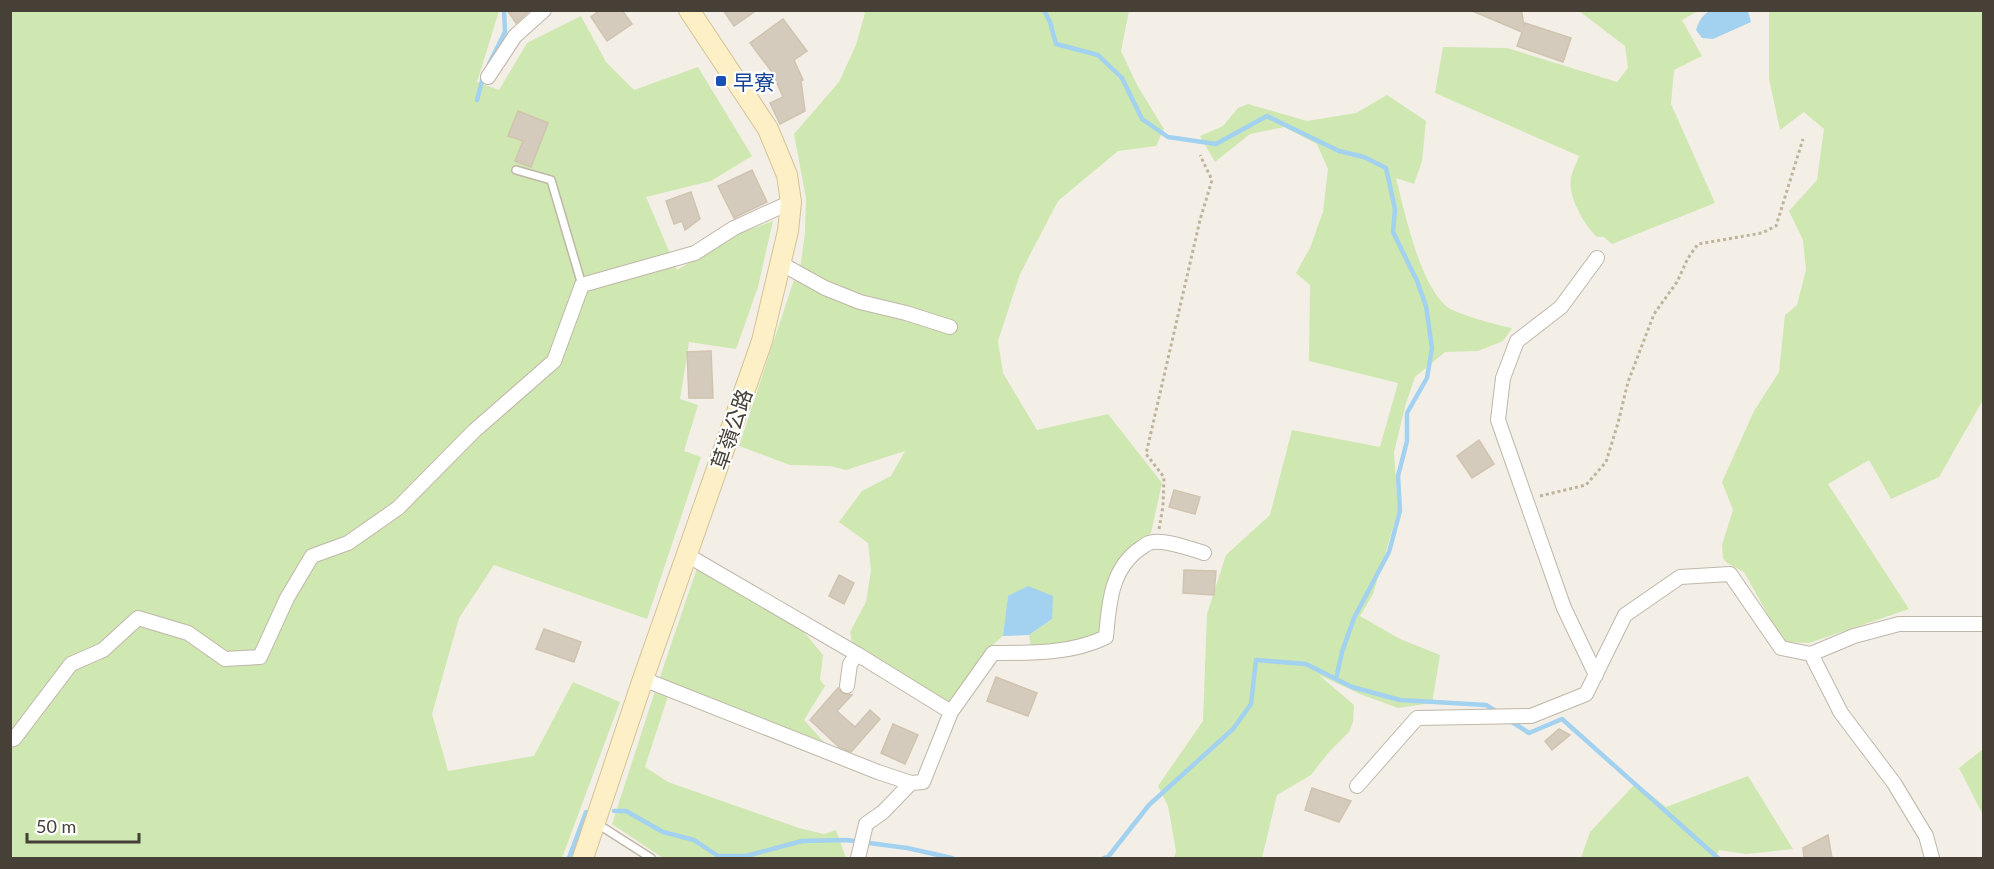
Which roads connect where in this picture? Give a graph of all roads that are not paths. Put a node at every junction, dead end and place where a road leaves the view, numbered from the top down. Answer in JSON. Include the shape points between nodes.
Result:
{"nodes":[{"id":1,"x":544,"y":10,"type":"edge"},
{"id":2,"x":689,"y":10,"type":"edge"},
{"id":3,"x":488,"y":77,"type":"dead end"},
{"id":4,"x":516,"y":170,"type":"dead end"},
{"id":5,"x":791,"y":201,"type":"junction"},
{"id":6,"x":1597,"y":258,"type":"dead end"},
{"id":7,"x":780,"y":263,"type":"junction"},
{"id":8,"x":582,"y":285,"type":"junction"},
{"id":9,"x":950,"y":327,"type":"dead end"},
{"id":10,"x":1204,"y":553,"type":"dead end"},
{"id":11,"x":687,"y":555,"type":"junction"},
{"id":12,"x":1983,"y":624,"type":"edge"},
{"id":13,"x":857,"y":654,"type":"junction"},
{"id":14,"x":1811,"y":654,"type":"junction"},
{"id":15,"x":1596,"y":675,"type":"junction"},
{"id":16,"x":643,"y":679,"type":"junction"},
{"id":17,"x":847,"y":686,"type":"dead end"},
{"id":18,"x":951,"y":712,"type":"junction"},
{"id":19,"x":10,"y":740,"type":"edge"},
{"id":20,"x":911,"y":783,"type":"junction"},
{"id":21,"x":1357,"y":786,"type":"dead end"},
{"id":22,"x":596,"y":823,"type":"junction"},
{"id":23,"x":859,"y":855,"type":"edge"},
{"id":24,"x":583,"y":858,"type":"edge"},
{"id":25,"x":651,"y":858,"type":"edge"},
{"id":26,"x":1932,"y":858,"type":"edge"}],
"edges":[{"from":1,"to":3,"type":"street","via":[[515,36]]},
{"from":2,"to":5,"type":"main road","name":"草嶺公路","via":[[768,129],[788,175]]},
{"from":4,"to":8,"type":"lane","via":[[551,180]]},
{"from":5,"to":7,"type":"main road","name":"草嶺公路"},
{"from":5,"to":8,"type":"street","via":[[734,228],[695,253]]},
{"from":6,"to":15,"type":"street","via":[[1561,307],[1517,341],[1503,378],[1498,420],[1564,608]]},
{"from":7,"to":9,"type":"street","via":[[860,302]]},
{"from":7,"to":11,"type":"main road","name":"草嶺公路","via":[[762,341]]},
{"from":8,"to":19,"type":"street","via":[[554,361],[474,431],[398,508],[348,543],[312,556],[287,598],[260,657],[225,659],[188,633],[138,618],[102,650],[71,664]]},
{"from":10,"to":18,"type":"street","via":[[1149,542],[1118,570],[1106,636],[1060,650],[993,653]]},
{"from":11,"to":13,"type":"street"},
{"from":11,"to":16,"type":"main road","name":"草嶺公路"},
{"from":12,"to":14,"type":"street","via":[[1899,624],[1854,636]]},
{"from":13,"to":17,"type":"street","via":[[850,664]]},
{"from":13,"to":18,"type":"street"},
{"from":14,"to":15,"type":"street","via":[[1781,648],[1730,574],[1680,578],[1625,615]]},
{"from":14,"to":26,"type":"street","via":[[1841,713],[1926,836]]},
{"from":15,"to":21,"type":"street","via":[[1586,694],[1531,716],[1417,718]]},
{"from":16,"to":20,"type":"street"},
{"from":16,"to":22,"type":"main road","name":"草嶺公路"},
{"from":18,"to":20,"type":"street","via":[[923,782]]},
{"from":20,"to":23,"type":"street","via":[[866,824]]},
{"from":22,"to":24,"type":"main road","name":"草嶺公路"},
{"from":22,"to":25,"type":"lane"}]}
